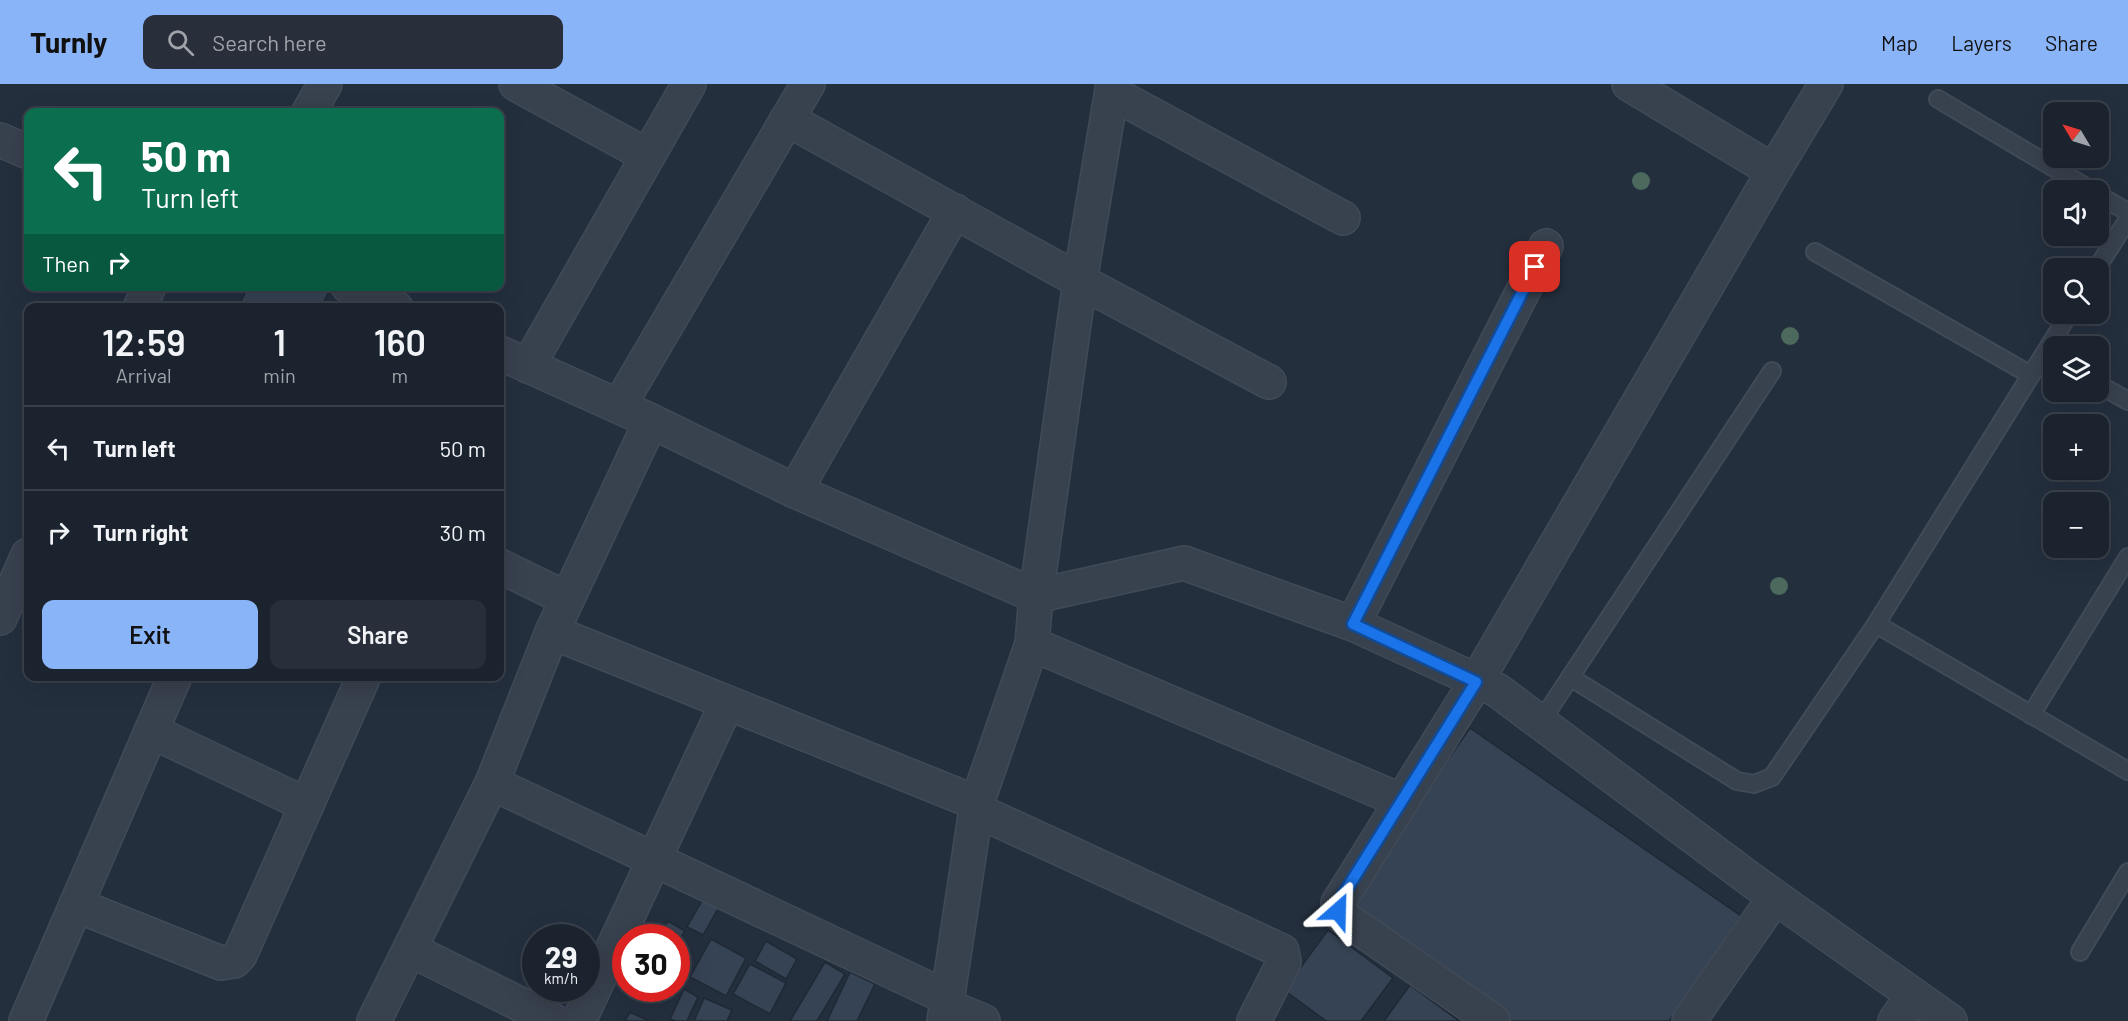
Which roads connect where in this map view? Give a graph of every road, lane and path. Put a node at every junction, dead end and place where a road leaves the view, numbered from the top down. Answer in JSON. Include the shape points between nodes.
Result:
{"nodes":[{"id":1,"x":325,"y":84,"type":"edge"},
{"id":2,"x":516,"y":84,"type":"edge"},
{"id":3,"x":689,"y":84,"type":"edge"},
{"id":4,"x":808,"y":84,"type":"edge"},
{"id":5,"x":1629,"y":84,"type":"edge"},
{"id":6,"x":1826,"y":84,"type":"edge"},
{"id":7,"x":1112,"y":88,"type":"edge"},
{"id":8,"x":1938,"y":99,"type":"dead end"},
{"id":9,"x":311,"y":108,"type":"edge"},
{"id":10,"x":788,"y":119,"type":"junction"},
{"id":11,"x":0,"y":140,"type":"edge"},
{"id":12,"x":24,"y":150,"type":"edge"},
{"id":13,"x":648,"y":156,"type":"junction"},
{"id":14,"x":1776,"y":167,"type":"junction"},
{"id":15,"x":2074,"y":180,"type":"edge"},
{"id":16,"x":2109,"y":201,"type":"edge"},
{"id":17,"x":955,"y":211,"type":"junction"},
{"id":18,"x":2128,"y":212,"type":"edge"},
{"id":19,"x":1343,"y":218,"type":"dead end"},
{"id":20,"x":2128,"y":219,"type":"edge"},
{"id":21,"x":1546,"y":246,"type":"dead end"},
{"id":22,"x":1815,"y":252,"type":"dead end"},
{"id":23,"x":2103,"y":258,"type":"edge"},
{"id":24,"x":1080,"y":281,"type":"junction"},
{"id":25,"x":357,"y":291,"type":"edge"},
{"id":26,"x":385,"y":303,"type":"edge"},
{"id":27,"x":514,"y":359,"type":"edge"},
{"id":28,"x":2043,"y":362,"type":"edge"},
{"id":29,"x":1772,"y":371,"type":"dead end"},
{"id":30,"x":2031,"y":375,"type":"junction"},
{"id":31,"x":1269,"y":382,"type":"dead end"},
{"id":32,"x":2109,"y":390,"type":"edge"},
{"id":33,"x":2128,"y":401,"type":"edge"},
{"id":34,"x":619,"y":406,"type":"junction"},
{"id":35,"x":651,"y":421,"type":"junction"},
{"id":36,"x":795,"y":491,"type":"junction"},
{"id":37,"x":2128,"y":557,"type":"edge"},
{"id":38,"x":24,"y":564,"type":"edge"},
{"id":39,"x":504,"y":568,"type":"edge"},
{"id":40,"x":1036,"y":596,"type":"junction"},
{"id":41,"x":567,"y":599,"type":"junction"},
{"id":42,"x":0,"y":618,"type":"edge"},
{"id":43,"x":1353,"y":624,"type":"junction"},
{"id":44,"x":1876,"y":624,"type":"junction"},
{"id":45,"x":552,"y":632,"type":"junction"},
{"id":46,"x":1032,"y":644,"type":"junction"},
{"id":47,"x":1570,"y":677,"type":"junction"},
{"id":48,"x":173,"y":681,"type":"edge"},
{"id":49,"x":362,"y":681,"type":"edge"},
{"id":50,"x":1476,"y":682,"type":"junction"},
{"id":51,"x":727,"y":703,"type":"junction"},
{"id":52,"x":2031,"y":715,"type":"junction"},
{"id":53,"x":1540,"y":723,"type":"junction"},
{"id":54,"x":151,"y":731,"type":"junction"},
{"id":55,"x":2128,"y":771,"type":"edge"},
{"id":56,"x":492,"y":783,"type":"junction"},
{"id":57,"x":1401,"y":801,"type":"junction"},
{"id":58,"x":307,"y":805,"type":"junction"},
{"id":59,"x":976,"y":806,"type":"junction"},
{"id":60,"x":653,"y":859,"type":"junction"},
{"id":61,"x":2128,"y":872,"type":"edge"},
{"id":62,"x":1775,"y":897,"type":"junction"},
{"id":63,"x":76,"y":904,"type":"junction"},
{"id":64,"x":411,"y":951,"type":"junction"},
{"id":65,"x":2080,"y":952,"type":"dead end"},
{"id":66,"x":946,"y":1008,"type":"edge"},
{"id":67,"x":1904,"y":1008,"type":"edge"},
{"id":68,"x":26,"y":1021,"type":"edge"},
{"id":69,"x":374,"y":1021,"type":"edge"},
{"id":70,"x":554,"y":1021,"type":"edge"},
{"id":71,"x":579,"y":1021,"type":"edge"},
{"id":72,"x":983,"y":1021,"type":"edge"},
{"id":73,"x":1254,"y":1021,"type":"edge"},
{"id":74,"x":1493,"y":1021,"type":"edge"},
{"id":75,"x":1689,"y":1021,"type":"edge"},
{"id":76,"x":1950,"y":1021,"type":"edge"}],
"edges":[{"from":1,"to":9,"type":"street"},
{"from":2,"to":13,"type":"street"},
{"from":3,"to":13,"type":"street"},
{"from":4,"to":10,"type":"street"},
{"from":5,"to":14,"type":"street","via":[[1760,163]]},
{"from":6,"to":14,"type":"street"},
{"from":7,"to":19,"type":"street"},
{"from":7,"to":24,"type":"street"},
{"from":8,"to":15,"type":"lane"},
{"from":10,"to":17,"type":"street"},
{"from":10,"to":34,"type":"street"},
{"from":11,"to":12,"type":"street"},
{"from":13,"to":27,"type":"street"},
{"from":14,"to":50,"type":"street"},
{"from":16,"to":18,"type":"lane"},
{"from":17,"to":24,"type":"street"},
{"from":17,"to":36,"type":"street"},
{"from":20,"to":23,"type":"lane"},
{"from":21,"to":43,"type":"street"},
{"from":22,"to":30,"type":"lane"},
{"from":24,"to":31,"type":"street"},
{"from":24,"to":40,"type":"street"},
{"from":25,"to":26,"type":"street"},
{"from":27,"to":34,"type":"street"},
{"from":28,"to":30,"type":"lane"},
{"from":29,"to":47,"type":"lane"},
{"from":30,"to":44,"type":"lane"},
{"from":32,"to":33,"type":"lane"},
{"from":34,"to":35,"type":"street"},
{"from":35,"to":36,"type":"street"},
{"from":35,"to":41,"type":"street"},
{"from":36,"to":40,"type":"street"},
{"from":37,"to":52,"type":"lane"},
{"from":38,"to":42,"type":"street"},
{"from":39,"to":41,"type":"street"},
{"from":40,"to":43,"type":"street","via":[[1184,563]]},
{"from":40,"to":46,"type":"street"},
{"from":41,"to":45,"type":"street"},
{"from":43,"to":50,"type":"street"},
{"from":44,"to":47,"type":"lane","via":[[1772,777],[1754,784],[1737,781]]},
{"from":44,"to":52,"type":"lane"},
{"from":45,"to":51,"type":"street"},
{"from":45,"to":56,"type":"street"},
{"from":46,"to":57,"type":"street"},
{"from":46,"to":59,"type":"street"},
{"from":47,"to":53,"type":"lane"},
{"from":48,"to":54,"type":"street"},
{"from":49,"to":58,"type":"street"},
{"from":50,"to":53,"type":"street","via":[[1497,690]]},
{"from":50,"to":57,"type":"street"},
{"from":51,"to":59,"type":"street"},
{"from":51,"to":60,"type":"street"},
{"from":52,"to":55,"type":"lane"},
{"from":53,"to":62,"type":"street"},
{"from":54,"to":58,"type":"street"},
{"from":54,"to":63,"type":"street"},
{"from":56,"to":60,"type":"street"},
{"from":56,"to":64,"type":"street"},
{"from":57,"to":74,"type":"street","via":[[1338,903],[1338,911]]},
{"from":58,"to":63,"type":"street","via":[[234,961],[221,963]]},
{"from":59,"to":66,"type":"street"},
{"from":59,"to":73,"type":"street","via":[[1282,951],[1284,962]]},
{"from":60,"to":66,"type":"street"},
{"from":60,"to":71,"type":"street"},
{"from":61,"to":65,"type":"lane"},
{"from":62,"to":67,"type":"street"},
{"from":62,"to":75,"type":"street"},
{"from":63,"to":68,"type":"street"},
{"from":64,"to":69,"type":"street"},
{"from":64,"to":70,"type":"street"},
{"from":66,"to":72,"type":"street"},
{"from":67,"to":76,"type":"street"}]}
